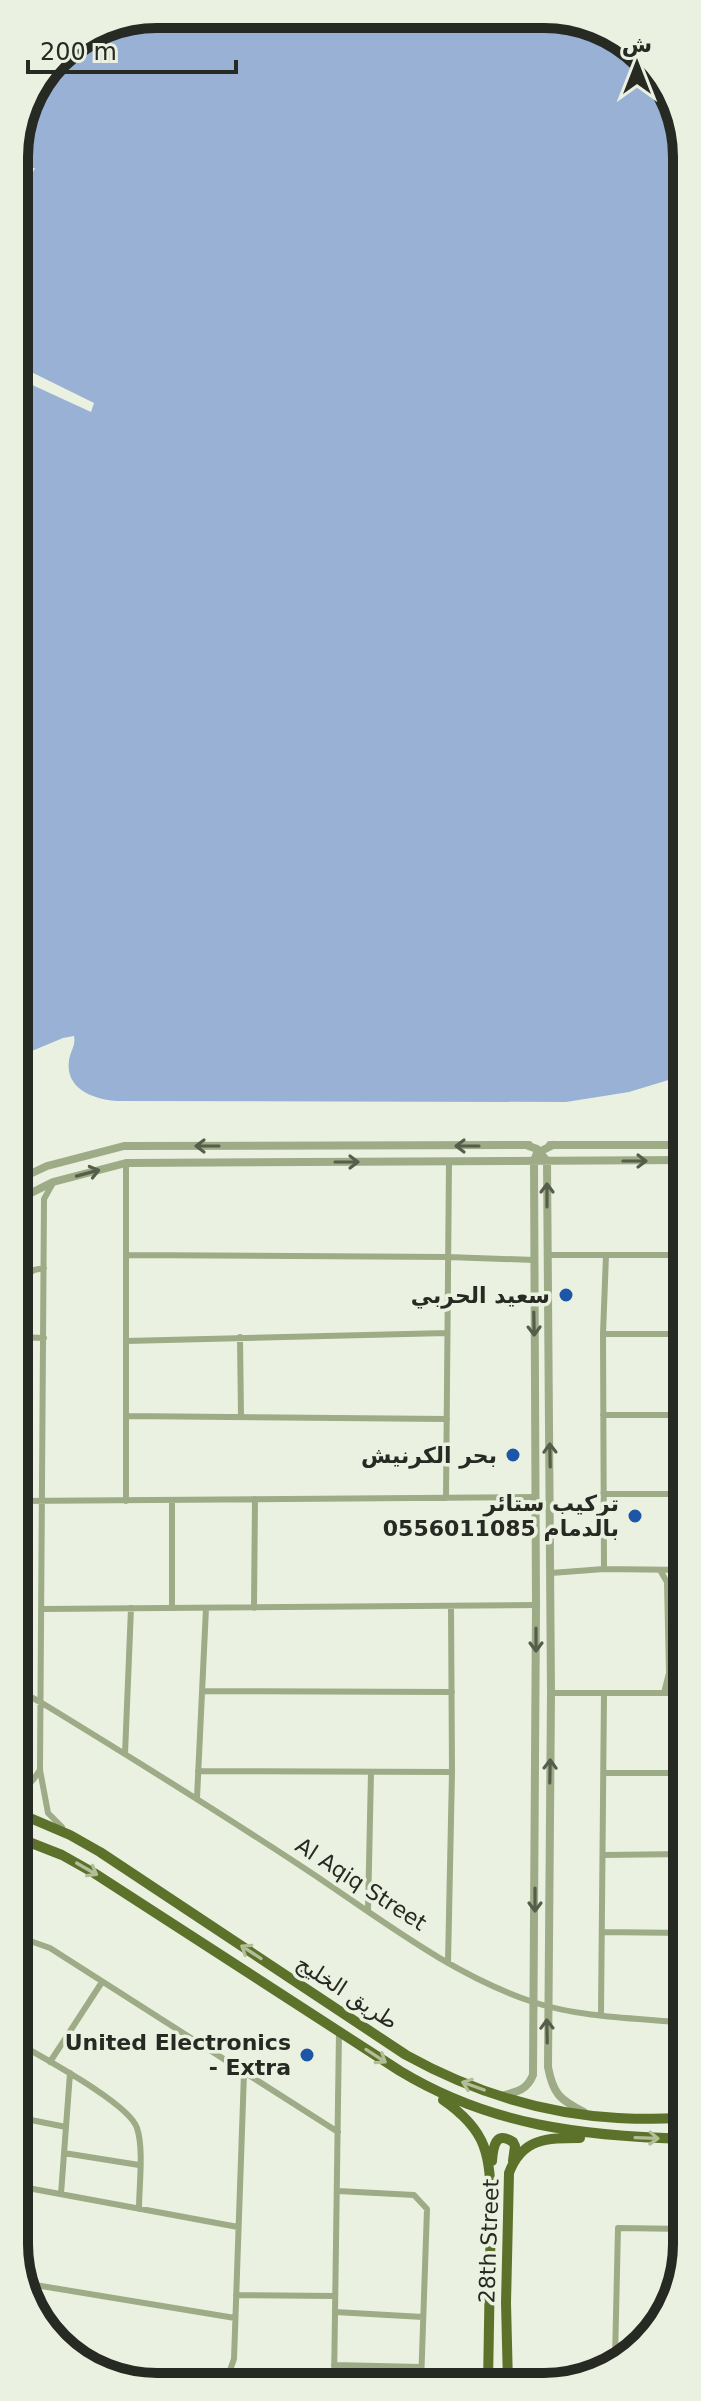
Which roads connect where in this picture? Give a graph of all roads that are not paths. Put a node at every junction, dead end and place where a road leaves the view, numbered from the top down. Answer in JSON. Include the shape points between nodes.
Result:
{"nodes":[{"id":1,"x":526,"y":1145,"type":"junction"},
{"id":2,"x":553,"y":1145,"type":"junction"},
{"id":3,"x":673,"y":1145,"type":"edge"},
{"id":4,"x":540,"y":1151,"type":"junction"},
{"id":5,"x":673,"y":1160,"type":"edge"},
{"id":6,"x":534,"y":1161,"type":"junction"},
{"id":7,"x":547,"y":1161,"type":"junction"},
{"id":8,"x":449,"y":1162,"type":"junction"},
{"id":9,"x":126,"y":1163,"type":"junction"},
{"id":10,"x":28,"y":1175,"type":"edge"},
{"id":11,"x":53,"y":1182,"type":"junction"},
{"id":12,"x":28,"y":1194,"type":"edge"},
{"id":13,"x":126,"y":1255,"type":"junction"},
{"id":14,"x":547,"y":1255,"type":"junction"},
{"id":15,"x":606,"y":1255,"type":"junction"},
{"id":16,"x":673,"y":1255,"type":"edge"},
{"id":17,"x":448,"y":1257,"type":"junction"},
{"id":18,"x":534,"y":1260,"type":"junction"},
{"id":19,"x":44,"y":1268,"type":"junction"},
{"id":20,"x":28,"y":1274,"type":"edge"},
{"id":21,"x":447,"y":1333,"type":"junction"},
{"id":22,"x":603,"y":1334,"type":"junction"},
{"id":23,"x":673,"y":1334,"type":"edge"},
{"id":24,"x":28,"y":1337,"type":"edge"},
{"id":25,"x":240,"y":1337,"type":"junction"},
{"id":26,"x":44,"y":1338,"type":"junction"},
{"id":27,"x":126,"y":1341,"type":"junction"},
{"id":28,"x":603,"y":1415,"type":"junction"},
{"id":29,"x":673,"y":1415,"type":"edge"},
{"id":30,"x":126,"y":1416,"type":"junction"},
{"id":31,"x":241,"y":1417,"type":"junction"},
{"id":32,"x":447,"y":1419,"type":"junction"},
{"id":33,"x":603,"y":1494,"type":"junction"},
{"id":34,"x":673,"y":1494,"type":"edge"},
{"id":35,"x":536,"y":1497,"type":"junction"},
{"id":36,"x":446,"y":1498,"type":"junction"},
{"id":37,"x":255,"y":1499,"type":"junction"},
{"id":38,"x":172,"y":1500,"type":"junction"},
{"id":39,"x":28,"y":1501,"type":"edge"},
{"id":40,"x":43,"y":1501,"type":"junction"},
{"id":41,"x":126,"y":1501,"type":"junction"},
{"id":42,"x":604,"y":1569,"type":"junction"},
{"id":43,"x":660,"y":1570,"type":"junction"},
{"id":44,"x":673,"y":1570,"type":"edge"},
{"id":45,"x":551,"y":1573,"type":"junction"},
{"id":46,"x":536,"y":1605,"type":"junction"},
{"id":47,"x":451,"y":1606,"type":"junction"},
{"id":48,"x":131,"y":1608,"type":"junction"},
{"id":49,"x":172,"y":1608,"type":"junction"},
{"id":50,"x":206,"y":1608,"type":"junction"},
{"id":51,"x":254,"y":1608,"type":"junction"},
{"id":52,"x":43,"y":1609,"type":"junction"},
{"id":53,"x":202,"y":1691,"type":"junction"},
{"id":54,"x":452,"y":1692,"type":"junction"},
{"id":55,"x":551,"y":1693,"type":"junction"},
{"id":56,"x":604,"y":1693,"type":"junction"},
{"id":57,"x":664,"y":1693,"type":"junction"},
{"id":58,"x":673,"y":1693,"type":"edge"},
{"id":59,"x":28,"y":1695,"type":"edge"},
{"id":60,"x":42,"y":1703,"type":"junction"},
{"id":61,"x":125,"y":1754,"type":"junction"},
{"id":62,"x":40,"y":1770,"type":"junction"},
{"id":63,"x":198,"y":1771,"type":"junction"},
{"id":64,"x":371,"y":1772,"type":"junction"},
{"id":65,"x":452,"y":1772,"type":"junction"},
{"id":66,"x":604,"y":1773,"type":"junction"},
{"id":67,"x":673,"y":1773,"type":"edge"},
{"id":68,"x":28,"y":1786,"type":"joint"},
{"id":69,"x":45,"y":1794,"type":"junction"},
{"id":70,"x":197,"y":1798,"type":"junction"},
{"id":71,"x":28,"y":1817,"type":"edge"},
{"id":72,"x":70,"y":1835,"type":"junction"},
{"id":73,"x":28,"y":1841,"type":"edge"},
{"id":74,"x":673,"y":1854,"type":"edge"},
{"id":75,"x":603,"y":1855,"type":"junction"},
{"id":76,"x":368,"y":1911,"type":"junction"},
{"id":77,"x":602,"y":1932,"type":"junction"},
{"id":78,"x":673,"y":1933,"type":"edge"},
{"id":79,"x":28,"y":1940,"type":"edge"},
{"id":80,"x":448,"y":1963,"type":"junction"},
{"id":81,"x":102,"y":1982,"type":"junction"},
{"id":82,"x":534,"y":2002,"type":"junction"},
{"id":83,"x":547,"y":2006,"type":"junction"},
{"id":84,"x":601,"y":2014,"type":"junction"},
{"id":85,"x":673,"y":2022,"type":"edge"},
{"id":86,"x":339,"y":2032,"type":"junction"},
{"id":87,"x":28,"y":2049,"type":"edge"},
{"id":88,"x":50,"y":2062,"type":"junction"},
{"id":89,"x":548,"y":2067,"type":"junction"},
{"id":90,"x":70,"y":2073,"type":"junction"},
{"id":91,"x":244,"y":2073,"type":"junction"},
{"id":92,"x":533,"y":2075,"type":"junction"},
{"id":93,"x":418,"y":2082,"type":"junction"},
{"id":94,"x":501,"y":2096,"type":"junction"},
{"id":95,"x":592,"y":2116,"type":"junction"},
{"id":96,"x":673,"y":2118,"type":"edge"},
{"id":97,"x":28,"y":2119,"type":"edge"},
{"id":98,"x":66,"y":2127,"type":"junction"},
{"id":99,"x":338,"y":2132,"type":"junction"},
{"id":100,"x":615,"y":2137,"type":"junction"},
{"id":101,"x":673,"y":2139,"type":"edge"},
{"id":102,"x":64,"y":2153,"type":"junction"},
{"id":103,"x":513,"y":2163,"type":"junction"},
{"id":104,"x":139,"y":2165,"type":"junction"},
{"id":105,"x":491,"y":2181,"type":"junction"},
{"id":106,"x":28,"y":2188,"type":"edge"},
{"id":107,"x":338,"y":2191,"type":"junction"},
{"id":108,"x":61,"y":2194,"type":"junction"},
{"id":109,"x":139,"y":2209,"type":"junction"},
{"id":110,"x":238,"y":2227,"type":"junction"},
{"id":111,"x":673,"y":2229,"type":"edge"},
{"id":112,"x":35,"y":2285,"type":"edge"},
{"id":113,"x":236,"y":2295,"type":"junction"},
{"id":114,"x":335,"y":2296,"type":"junction"},
{"id":115,"x":335,"y":2312,"type":"junction"},
{"id":116,"x":423,"y":2317,"type":"junction"},
{"id":117,"x":235,"y":2318,"type":"junction"},
{"id":118,"x":615,"y":2351,"type":"edge"},
{"id":119,"x":334,"y":2365,"type":"junction"},
{"id":120,"x":421,"y":2367,"type":"junction"},
{"id":121,"x":229,"y":2373,"type":"edge"},
{"id":122,"x":334,"y":2373,"type":"edge"},
{"id":123,"x":421,"y":2373,"type":"edge"},
{"id":124,"x":488,"y":2373,"type":"edge"},
{"id":125,"x":508,"y":2373,"type":"edge"}],
"edges":[{"from":1,"to":2,"type":"street"},
{"from":1,"to":4,"type":"street"},
{"from":1,"to":10,"type":"street","one_way":true,"via":[[124,1146]]},
{"from":2,"to":3,"type":"street"},
{"from":2,"to":4,"type":"street"},
{"from":4,"to":6,"type":"street"},
{"from":4,"to":7,"type":"street"},
{"from":7,"to":5,"type":"street","one_way":true},
{"from":6,"to":7,"type":"street"},
{"from":6,"to":8,"type":"street"},
{"from":6,"to":18,"type":"street"},
{"from":14,"to":7,"type":"street","one_way":true},
{"from":9,"to":8,"type":"street","one_way":true},
{"from":8,"to":17,"type":"street"},
{"from":11,"to":9,"type":"street","one_way":true},
{"from":9,"to":13,"type":"street"},
{"from":11,"to":12,"type":"street"},
{"from":11,"to":19,"type":"street","via":[[44,1199]]},
{"from":13,"to":17,"type":"street"},
{"from":13,"to":27,"type":"street"},
{"from":14,"to":15,"type":"street"},
{"from":45,"to":14,"type":"street","one_way":true},
{"from":15,"to":16,"type":"street"},
{"from":15,"to":22,"type":"street"},
{"from":17,"to":18,"type":"street"},
{"from":17,"to":21,"type":"street"},
{"from":18,"to":35,"type":"street","one_way":true},
{"from":19,"to":20,"type":"street"},
{"from":19,"to":26,"type":"street"},
{"from":21,"to":25,"type":"street"},
{"from":21,"to":32,"type":"street"},
{"from":22,"to":23,"type":"street"},
{"from":22,"to":28,"type":"street"},
{"from":24,"to":26,"type":"street"},
{"from":25,"to":27,"type":"street"},
{"from":25,"to":31,"type":"street"},
{"from":26,"to":40,"type":"street"},
{"from":27,"to":30,"type":"street"},
{"from":28,"to":29,"type":"street"},
{"from":28,"to":33,"type":"street"},
{"from":30,"to":31,"type":"street"},
{"from":30,"to":41,"type":"street"},
{"from":31,"to":32,"type":"street"},
{"from":32,"to":36,"type":"street"},
{"from":33,"to":34,"type":"street"},
{"from":33,"to":42,"type":"street"},
{"from":35,"to":36,"type":"street"},
{"from":35,"to":46,"type":"street"},
{"from":36,"to":37,"type":"street"},
{"from":37,"to":38,"type":"street"},
{"from":37,"to":51,"type":"street"},
{"from":38,"to":41,"type":"street"},
{"from":38,"to":49,"type":"street"},
{"from":39,"to":40,"type":"street"},
{"from":40,"to":41,"type":"street"},
{"from":40,"to":52,"type":"street"},
{"from":42,"to":43,"type":"street"},
{"from":42,"to":45,"type":"street"},
{"from":43,"to":44,"type":"street"},
{"from":43,"to":57,"type":"street","via":[[667,1582],[669,1673]]},
{"from":45,"to":55,"type":"street"},
{"from":46,"to":47,"type":"street"},
{"from":46,"to":82,"type":"street","one_way":true},
{"from":47,"to":51,"type":"street"},
{"from":47,"to":54,"type":"street"},
{"from":48,"to":49,"type":"street"},
{"from":48,"to":52,"type":"street"},
{"from":48,"to":61,"type":"street"},
{"from":49,"to":50,"type":"street"},
{"from":50,"to":51,"type":"street"},
{"from":50,"to":53,"type":"street"},
{"from":52,"to":60,"type":"street"},
{"from":53,"to":54,"type":"street"},
{"from":53,"to":63,"type":"street"},
{"from":54,"to":65,"type":"street"},
{"from":55,"to":56,"type":"street"},
{"from":83,"to":55,"type":"street","one_way":true},
{"from":56,"to":57,"type":"street"},
{"from":56,"to":66,"type":"street"},
{"from":57,"to":58,"type":"street"},
{"from":59,"to":60,"type":"street","name":"Al Aqiq Street"},
{"from":60,"to":61,"type":"street","name":"Al Aqiq Street"},
{"from":60,"to":62,"type":"street"},
{"from":61,"to":70,"type":"street","name":"Al Aqiq Street"},
{"from":62,"to":68,"type":"street"},
{"from":62,"to":69,"type":"street"},
{"from":63,"to":64,"type":"street"},
{"from":63,"to":70,"type":"street"},
{"from":64,"to":65,"type":"street"},
{"from":64,"to":76,"type":"street"},
{"from":65,"to":80,"type":"street"},
{"from":66,"to":67,"type":"street"},
{"from":66,"to":75,"type":"street"},
{"from":68,"to":69,"type":"street"},
{"from":69,"to":72,"type":"street","via":[[48,1813]]},
{"from":70,"to":76,"type":"street","name":"Al Aqiq Street"},
{"from":71,"to":72,"type":"main road","name":"طريق الخليج"},
{"from":94,"to":72,"type":"main road","name":"طريق الخليج","one_way":true,"via":[[406,2055]]},
{"from":73,"to":86,"type":"main road","name":"طريق الخليج","one_way":true,"via":[[94,1873]]},
{"from":74,"to":75,"type":"street"},
{"from":75,"to":77,"type":"street"},
{"from":76,"to":80,"type":"street","name":"Al Aqiq Street"},
{"from":77,"to":78,"type":"street"},
{"from":77,"to":84,"type":"street"},
{"from":79,"to":81,"type":"street","via":[[50,1948]]},
{"from":80,"to":82,"type":"street","name":"Al Aqiq Street"},
{"from":81,"to":88,"type":"street"},
{"from":81,"to":91,"type":"street"},
{"from":82,"to":83,"type":"street","name":"Al Aqiq Street"},
{"from":82,"to":92,"type":"street"},
{"from":83,"to":84,"type":"street","name":"Al Aqiq Street"},
{"from":89,"to":83,"type":"street","one_way":true},
{"from":84,"to":85,"type":"street","name":"Al Aqiq Street"},
{"from":86,"to":93,"type":"main road","name":"طريق الخليج","one_way":true},
{"from":86,"to":99,"type":"street"},
{"from":87,"to":88,"type":"street"},
{"from":88,"to":90,"type":"street"},
{"from":89,"to":92,"type":"street","via":[[542,2084]]},
{"from":89,"to":95,"type":"street","via":[[560,2097]]},
{"from":90,"to":98,"type":"street"},
{"from":90,"to":104,"type":"street","via":[[123,2108],[137,2126]]},
{"from":91,"to":99,"type":"street"},
{"from":91,"to":110,"type":"street"},
{"from":92,"to":94,"type":"street","via":[[522,2090]]},
{"from":93,"to":100,"type":"main road","name":"طريق الخليج","via":[[493,2113]]},
{"from":93,"to":105,"type":"main road","name":"28th Street","via":[[475,2128]]},
{"from":94,"to":95,"type":"main road","name":"طريق الخليج"},
{"from":95,"to":96,"type":"main road","name":"طريق الخليج"},
{"from":97,"to":98,"type":"street"},
{"from":98,"to":102,"type":"street"},
{"from":99,"to":107,"type":"street"},
{"from":100,"to":101,"type":"main road","name":"طريق الخليج","one_way":true},
{"from":100,"to":103,"type":"main road","name":"28th Street","via":[[540,2140]]},
{"from":102,"to":104,"type":"street"},
{"from":102,"to":108,"type":"street"},
{"from":103,"to":105,"type":"main road","via":[[513,2142],[500,2139],[493,2146]]},
{"from":103,"to":125,"type":"main road","name":"28th Street","via":[[507,2196]]},
{"from":104,"to":109,"type":"street"},
{"from":105,"to":124,"type":"main road","name":"28th Street"},
{"from":106,"to":108,"type":"street"},
{"from":107,"to":114,"type":"street"},
{"from":107,"to":116,"type":"street","via":[[414,2195],[427,2209]]},
{"from":108,"to":109,"type":"street"},
{"from":109,"to":110,"type":"street"},
{"from":110,"to":113,"type":"street"},
{"from":111,"to":118,"type":"street","via":[[618,2228]]},
{"from":112,"to":117,"type":"street"},
{"from":113,"to":114,"type":"street"},
{"from":113,"to":117,"type":"street"},
{"from":114,"to":115,"type":"street"},
{"from":115,"to":116,"type":"street"},
{"from":115,"to":119,"type":"street"},
{"from":116,"to":120,"type":"street"},
{"from":117,"to":121,"type":"street"},
{"from":119,"to":120,"type":"street"},
{"from":119,"to":122,"type":"street"},
{"from":120,"to":123,"type":"street"}]}
